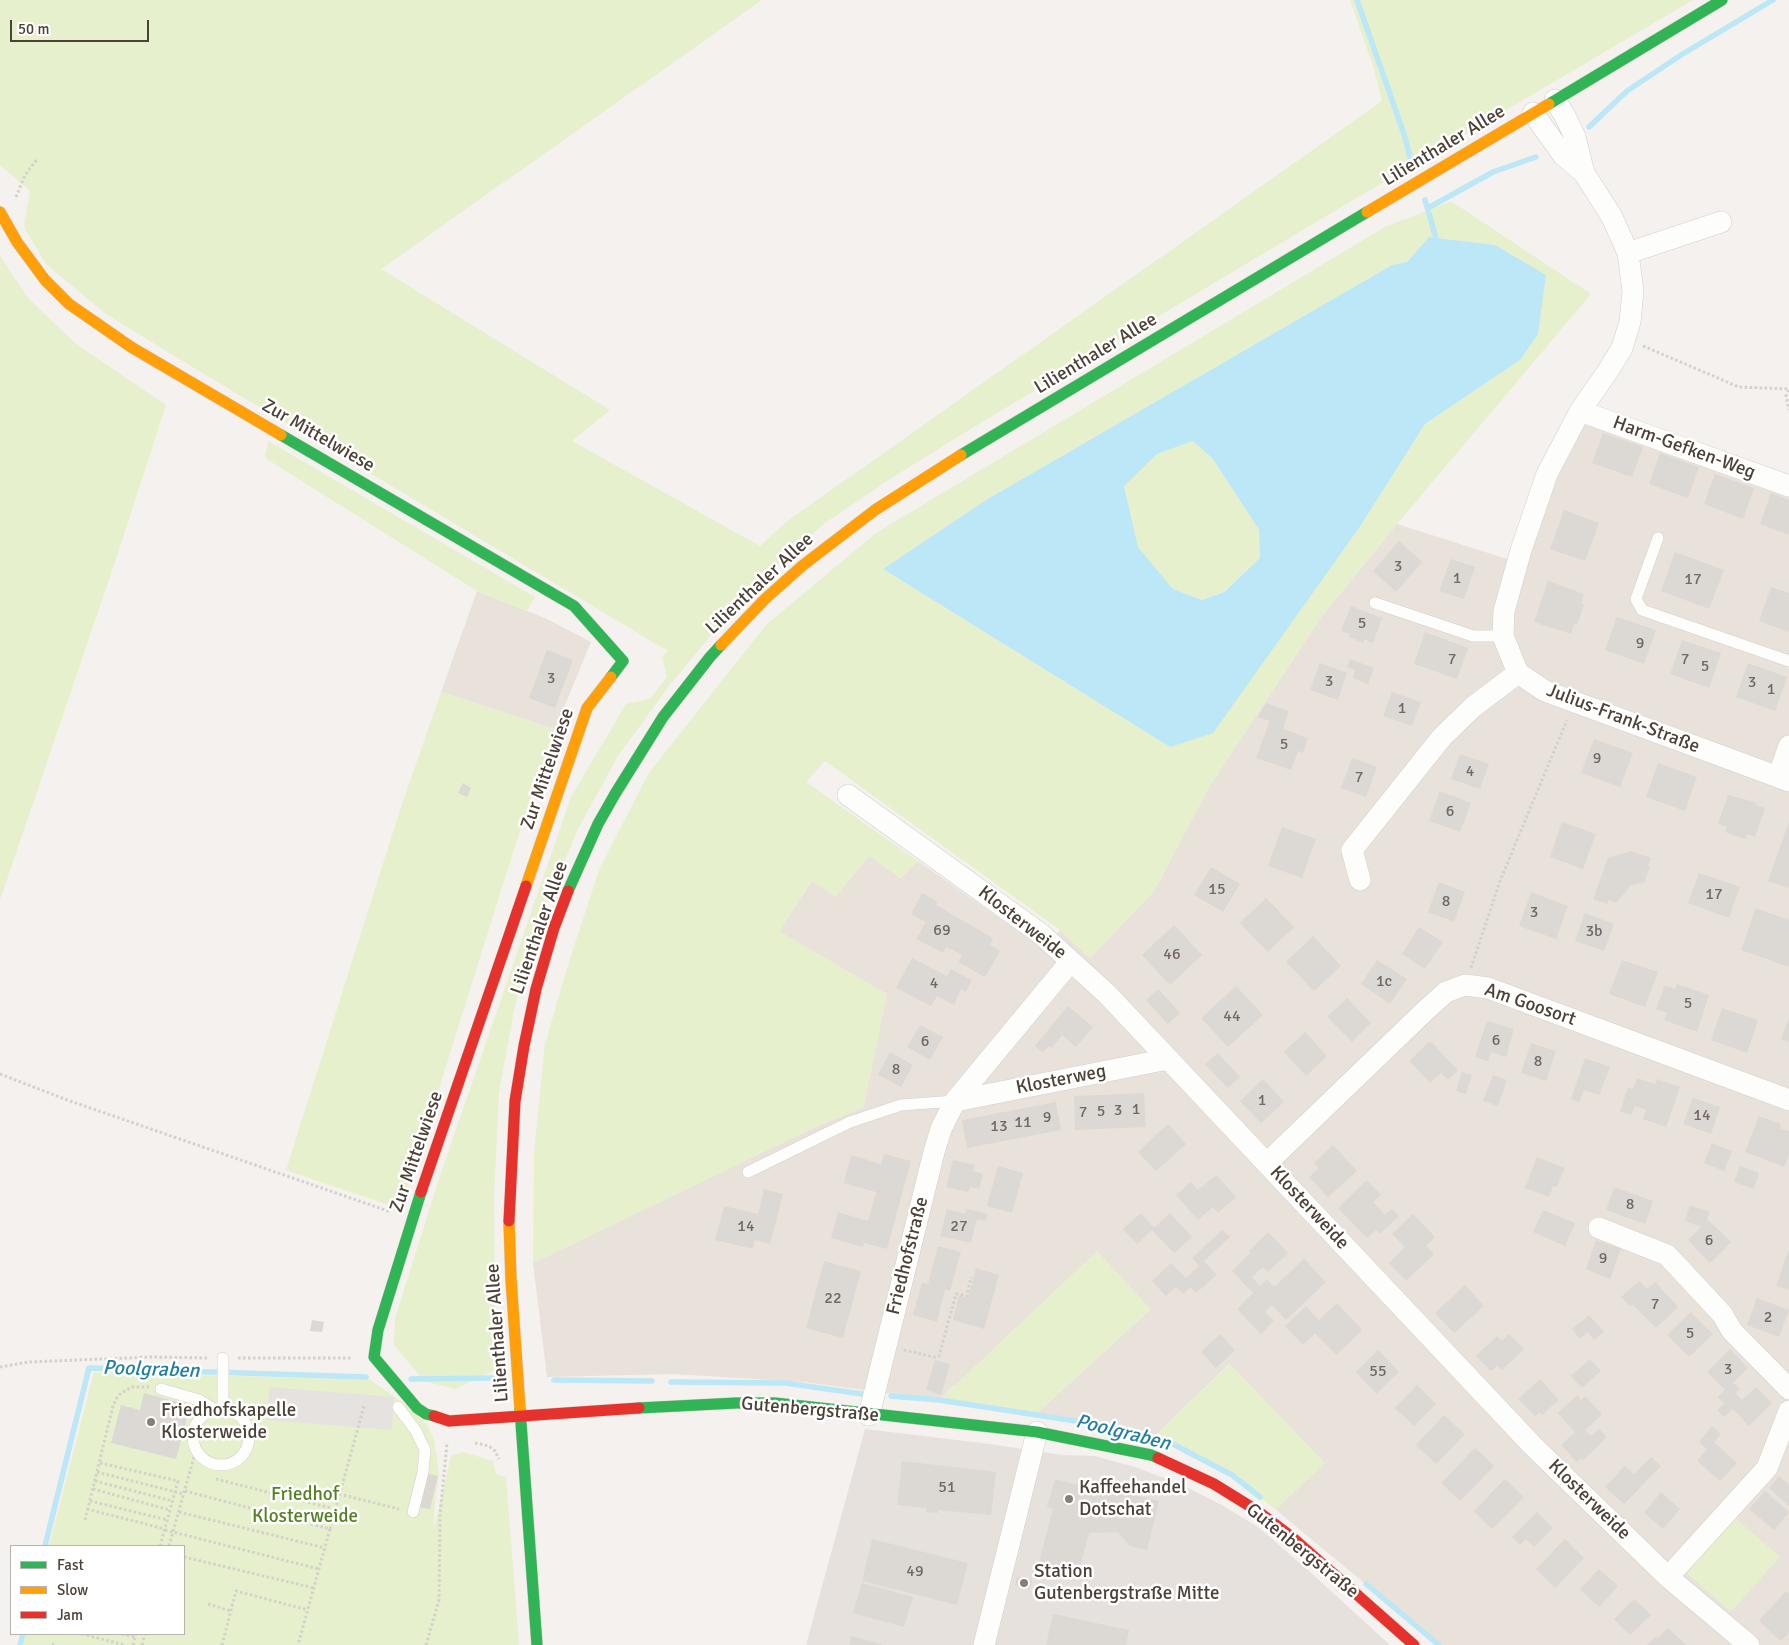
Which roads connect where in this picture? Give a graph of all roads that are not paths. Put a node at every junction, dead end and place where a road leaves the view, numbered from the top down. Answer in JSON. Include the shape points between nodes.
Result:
{"nodes":[{"id":1,"x":1722,"y":0,"type":"edge"},
{"id":2,"x":1555,"y":100,"type":"junction"},
{"id":3,"x":1533,"y":113,"type":"junction"},
{"id":4,"x":1584,"y":173,"type":"junction"},
{"id":5,"x":0,"y":212,"type":"edge"},
{"id":6,"x":1721,"y":222,"type":"dead end"},
{"id":7,"x":1628,"y":252,"type":"junction"},
{"id":8,"x":1580,"y":410,"type":"junction"},
{"id":9,"x":1789,"y":486,"type":"edge"},
{"id":10,"x":1658,"y":538,"type":"dead end"},
{"id":11,"x":1375,"y":603,"type":"dead end"},
{"id":12,"x":1503,"y":636,"type":"junction"},
{"id":13,"x":1789,"y":661,"type":"edge"},
{"id":14,"x":1518,"y":673,"type":"junction"},
{"id":15,"x":1789,"y":746,"type":"edge"},
{"id":16,"x":1783,"y":779,"type":"edge"},
{"id":17,"x":848,"y":795,"type":"dead end"},
{"id":18,"x":1360,"y":880,"type":"dead end"},
{"id":19,"x":1071,"y":961,"type":"junction"},
{"id":20,"x":1168,"y":1059,"type":"junction"},
{"id":21,"x":1789,"y":1100,"type":"edge"},
{"id":22,"x":955,"y":1101,"type":"junction"},
{"id":23,"x":1267,"y":1163,"type":"junction"},
{"id":24,"x":748,"y":1172,"type":"dead end"},
{"id":25,"x":1599,"y":1228,"type":"dead end"},
{"id":26,"x":223,"y":1361,"type":"road end"},
{"id":27,"x":162,"y":1389,"type":"road end"},
{"id":28,"x":1789,"y":1389,"type":"edge"},
{"id":29,"x":398,"y":1407,"type":"dead end"},
{"id":30,"x":219,"y":1409,"type":"junction"},
{"id":31,"x":1789,"y":1411,"type":"edge"},
{"id":32,"x":522,"y":1415,"type":"junction"},
{"id":33,"x":869,"y":1415,"type":"junction"},
{"id":34,"x":1037,"y":1432,"type":"junction"},
{"id":35,"x":413,"y":1512,"type":"road end"},
{"id":36,"x":1668,"y":1577,"type":"junction"},
{"id":37,"x":537,"y":1645,"type":"edge"},
{"id":38,"x":984,"y":1645,"type":"edge"},
{"id":39,"x":1414,"y":1645,"type":"edge"},
{"id":40,"x":1749,"y":1645,"type":"edge"}],
"edges":[{"from":1,"to":2,"type":"street","name":"Lilienthaler Allee"},
{"from":2,"to":3,"type":"street","name":"Lilienthaler Allee"},
{"from":2,"to":4,"type":"street","via":[[1575,137]]},
{"from":3,"to":4,"type":"street","via":[[1562,155]]},
{"from":3,"to":32,"type":"street","name":"Lilienthaler Allee","via":[[959,456],[875,510],[815,555],[765,599],[689,682],[633,762],[598,824],[554,928],[536,989],[515,1101],[510,1168],[512,1288]]},
{"from":4,"to":7,"type":"street","via":[[1612,217]]},
{"from":5,"to":32,"type":"street","name":"Zur Mittelwiese","via":[[45,280],[69,304],[139,352],[574,606],[622,661],[587,708],[412,1220],[378,1330],[374,1356],[417,1408],[426,1414],[450,1422]]},
{"from":6,"to":7,"type":"street"},
{"from":7,"to":8,"type":"street","via":[[1633,291],[1626,338],[1612,365]]},
{"from":8,"to":9,"type":"street","name":"Harm-Gefken-Weg"},
{"from":8,"to":12,"type":"street","via":[[1547,474],[1521,550],[1504,611]]},
{"from":10,"to":13,"type":"lane","via":[[1636,599],[1642,610]]},
{"from":11,"to":12,"type":"lane","via":[[1473,636]]},
{"from":12,"to":14,"type":"street"},
{"from":14,"to":16,"type":"street","name":"Julius-Frank-Straße","via":[[1545,691],[1574,703]]},
{"from":14,"to":18,"type":"street","via":[[1473,707],[1442,737],[1352,850]]},
{"from":15,"to":16,"type":"street"},
{"from":17,"to":19,"type":"street","name":"Klosterweide","via":[[1041,934]]},
{"from":19,"to":20,"type":"street","name":"Klosterweide"},
{"from":19,"to":22,"type":"street","name":"Friedhofstraße"},
{"from":20,"to":22,"type":"street","name":"Klosterweg"},
{"from":20,"to":23,"type":"street","name":"Klosterweide"},
{"from":21,"to":23,"type":"street","name":"Am Goosort","via":[[1488,988],[1465,985],[1446,992],[1427,1009]]},
{"from":22,"to":24,"type":"lane","via":[[901,1105],[850,1122]]},
{"from":22,"to":33,"type":"street","name":"Friedhofstraße","via":[[934,1152]]},
{"from":23,"to":36,"type":"street","name":"Klosterweide","via":[[1533,1446]]},
{"from":25,"to":28,"type":"street","via":[[1667,1255]]},
{"from":26,"to":30,"type":"lane"},
{"from":27,"to":30,"type":"lane"},
{"from":29,"to":35,"type":"lane","via":[[416,1430],[425,1450]]},
{"from":30,"to":30,"type":"lane","via":[[233,1410],[241,1416],[250,1441],[241,1458],[224,1465],[206,1460],[196,1450],[192,1436],[198,1419]]},
{"from":31,"to":36,"type":"street","via":[[1767,1468]]},
{"from":32,"to":33,"type":"street","name":"Gutenbergstraße","via":[[736,1403],[775,1403]]},
{"from":32,"to":37,"type":"street","name":"Lilienthaler Allee"},
{"from":33,"to":34,"type":"street","name":"Gutenbergstraße"},
{"from":34,"to":38,"type":"street"},
{"from":34,"to":39,"type":"street","name":"Gutenbergstraße","via":[[1151,1455],[1214,1484],[1293,1538]]},
{"from":36,"to":40,"type":"street","name":"Klosterweide"}]}
